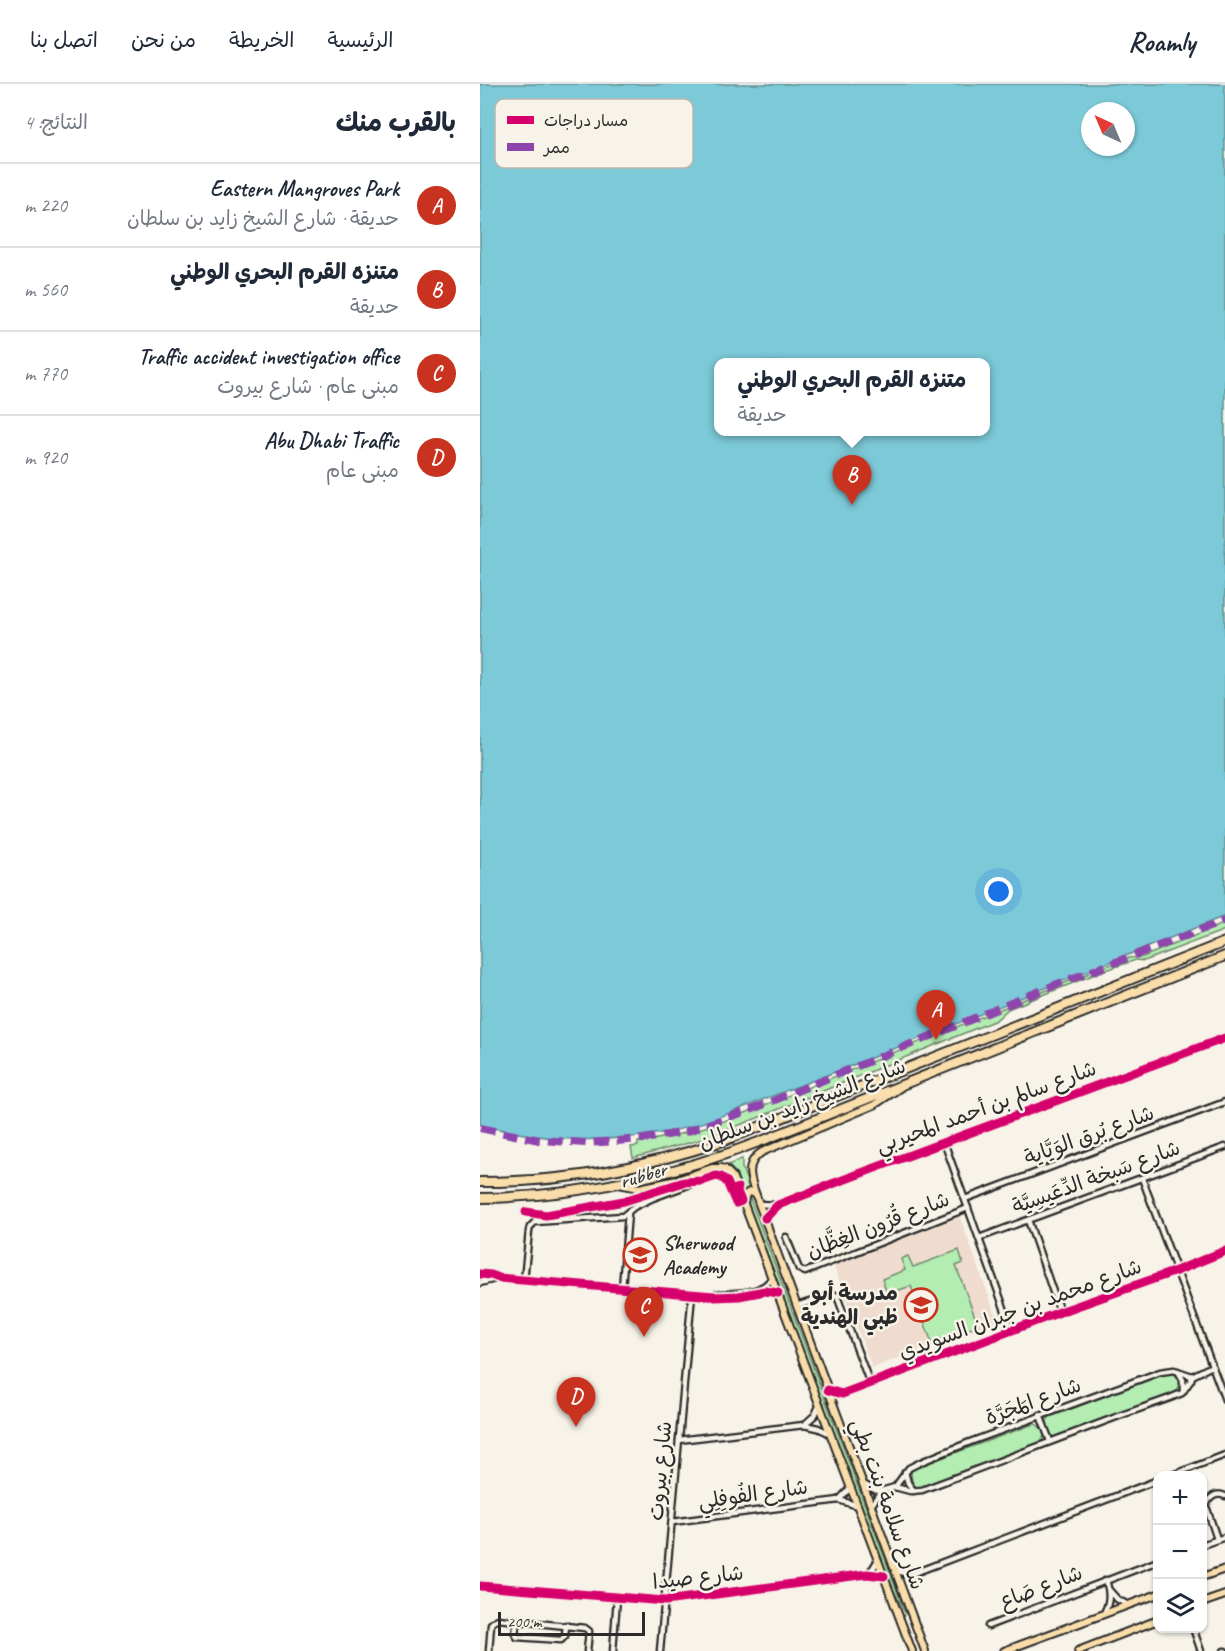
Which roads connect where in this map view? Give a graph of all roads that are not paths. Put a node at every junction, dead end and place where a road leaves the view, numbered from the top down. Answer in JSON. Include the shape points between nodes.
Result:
{"nodes":[{"id":1,"x":1225,"y":942,"type":"edge"},
{"id":2,"x":1225,"y":956,"type":"edge"},
{"id":3,"x":1225,"y":1038,"type":"edge"},
{"id":4,"x":908,"y":1082,"type":"junction"},
{"id":5,"x":1225,"y":1102,"type":"edge"},
{"id":6,"x":944,"y":1142,"type":"junction"},
{"id":7,"x":1225,"y":1147,"type":"edge"},
{"id":8,"x":1142,"y":1178,"type":"junction"},
{"id":9,"x":480,"y":1182,"type":"edge"},
{"id":10,"x":619,"y":1184,"type":"junction"},
{"id":11,"x":692,"y":1184,"type":"dead end"},
{"id":12,"x":756,"y":1196,"type":"junction"},
{"id":13,"x":480,"y":1198,"type":"edge"},
{"id":14,"x":965,"y":1199,"type":"junction"},
{"id":15,"x":744,"y":1204,"type":"junction"},
{"id":16,"x":759,"y":1204,"type":"junction"},
{"id":17,"x":778,"y":1205,"type":"junction"},
{"id":18,"x":968,"y":1208,"type":"junction"},
{"id":19,"x":628,"y":1213,"type":"junction"},
{"id":20,"x":765,"y":1218,"type":"junction"},
{"id":21,"x":1028,"y":1220,"type":"junction"},
{"id":22,"x":786,"y":1237,"type":"dead end"},
{"id":23,"x":979,"y":1238,"type":"junction"},
{"id":24,"x":1225,"y":1251,"type":"edge"},
{"id":25,"x":1176,"y":1271,"type":"junction"},
{"id":26,"x":480,"y":1274,"type":"edge"},
{"id":27,"x":499,"y":1278,"type":"junction"},
{"id":28,"x":772,"y":1278,"type":"junction"},
{"id":29,"x":524,"y":1280,"type":"junction"},
{"id":30,"x":480,"y":1283,"type":"edge"},
{"id":31,"x":622,"y":1288,"type":"junction"},
{"id":32,"x":778,"y":1293,"type":"junction"},
{"id":33,"x":692,"y":1294,"type":"junction"},
{"id":34,"x":714,"y":1296,"type":"junction"},
{"id":35,"x":797,"y":1306,"type":"junction"},
{"id":36,"x":1060,"y":1312,"type":"junction"},
{"id":37,"x":1012,"y":1330,"type":"junction"},
{"id":38,"x":1212,"y":1366,"type":"junction"},
{"id":39,"x":1178,"y":1371,"type":"junction"},
{"id":40,"x":1192,"y":1376,"type":"junction"},
{"id":41,"x":870,"y":1384,"type":"junction"},
{"id":42,"x":828,"y":1389,"type":"junction"},
{"id":43,"x":1182,"y":1393,"type":"junction"},
{"id":44,"x":842,"y":1394,"type":"junction"},
{"id":45,"x":1225,"y":1400,"type":"edge"},
{"id":46,"x":820,"y":1404,"type":"junction"},
{"id":47,"x":835,"y":1410,"type":"junction"},
{"id":48,"x":1040,"y":1415,"type":"junction"},
{"id":49,"x":804,"y":1425,"type":"junction"},
{"id":50,"x":831,"y":1434,"type":"junction"},
{"id":51,"x":679,"y":1440,"type":"junction"},
{"id":52,"x":1050,"y":1442,"type":"junction"},
{"id":53,"x":1225,"y":1455,"type":"edge"},
{"id":54,"x":1183,"y":1471,"type":"edge"},
{"id":55,"x":905,"y":1472,"type":"junction"},
{"id":56,"x":1153,"y":1482,"type":"edge"},
{"id":57,"x":863,"y":1484,"type":"junction"},
{"id":58,"x":851,"y":1487,"type":"junction"},
{"id":59,"x":895,"y":1487,"type":"junction"},
{"id":60,"x":881,"y":1491,"type":"junction"},
{"id":61,"x":915,"y":1491,"type":"junction"},
{"id":62,"x":1225,"y":1496,"type":"edge"},
{"id":63,"x":840,"y":1500,"type":"junction"},
{"id":64,"x":858,"y":1506,"type":"junction"},
{"id":65,"x":871,"y":1506,"type":"junction"},
{"id":66,"x":672,"y":1522,"type":"junction"},
{"id":67,"x":1225,"y":1537,"type":"edge"},
{"id":68,"x":1217,"y":1539,"type":"junction"},
{"id":69,"x":1207,"y":1543,"type":"edge"},
{"id":70,"x":878,"y":1560,"type":"junction"},
{"id":71,"x":1153,"y":1563,"type":"edge"},
{"id":72,"x":1225,"y":1569,"type":"edge"},
{"id":73,"x":895,"y":1570,"type":"junction"},
{"id":74,"x":867,"y":1574,"type":"junction"},
{"id":75,"x":909,"y":1575,"type":"junction"},
{"id":76,"x":884,"y":1576,"type":"junction"},
{"id":77,"x":1207,"y":1576,"type":"edge"},
{"id":78,"x":1106,"y":1580,"type":"junction"},
{"id":79,"x":480,"y":1586,"type":"edge"},
{"id":80,"x":902,"y":1589,"type":"junction"},
{"id":81,"x":1109,"y":1590,"type":"junction"},
{"id":82,"x":1225,"y":1594,"type":"edge"},
{"id":83,"x":1153,"y":1596,"type":"edge"},
{"id":84,"x":617,"y":1599,"type":"junction"},
{"id":85,"x":665,"y":1601,"type":"junction"},
{"id":86,"x":1207,"y":1601,"type":"edge"},
{"id":87,"x":1128,"y":1605,"type":"junction"},
{"id":88,"x":1104,"y":1613,"type":"junction"},
{"id":89,"x":517,"y":1621,"type":"junction"},
{"id":90,"x":1153,"y":1622,"type":"edge"},
{"id":91,"x":566,"y":1625,"type":"junction"},
{"id":92,"x":988,"y":1626,"type":"dead end"},
{"id":93,"x":1194,"y":1633,"type":"edge"},
{"id":94,"x":1024,"y":1644,"type":"junction"},
{"id":95,"x":911,"y":1649,"type":"edge"},
{"id":96,"x":925,"y":1650,"type":"edge"},
{"id":97,"x":489,"y":1651,"type":"edge"},
{"id":98,"x":587,"y":1651,"type":"edge"},
{"id":99,"x":613,"y":1651,"type":"edge"},
{"id":100,"x":660,"y":1651,"type":"edge"},
{"id":101,"x":1004,"y":1651,"type":"edge"},
{"id":102,"x":1014,"y":1651,"type":"edge"},
{"id":103,"x":1078,"y":1651,"type":"edge"},
{"id":104,"x":1201,"y":1651,"type":"edge"}],
"edges":[{"from":1,"to":9,"type":"highway","name":"شارع الشيخ زايد بن سلطان","via":[[693,1151],[597,1174]]},
{"from":2,"to":4,"type":"highway","name":"شارع الشيخ زايد بن سلطان"},
{"from":3,"to":6,"type":"street","name":"شارع سالم بن أحمد المحيربي"},
{"from":4,"to":10,"type":"highway","name":"شارع الشيخ زايد بن سلطان","via":[[731,1153]]},
{"from":4,"to":12,"type":"main road","name":"شارع سلامة بنت بطي","via":[[874,1105],[756,1156],[749,1168]]},
{"from":5,"to":14,"type":"street","name":"شارع بُرق الوَيَّاية"},
{"from":6,"to":14,"type":"street"},
{"from":6,"to":17,"type":"street","name":"شارع سالم بن أحمد المحيربي"},
{"from":7,"to":8,"type":"street","name":"شارع سَبخة الدِّعَيسِيَّة"},
{"from":8,"to":21,"type":"street","name":"شارع سَبخة الدِّعَيسِيَّة"},
{"from":8,"to":25,"type":"street"},
{"from":10,"to":13,"type":"highway","name":"شارع الشيخ زايد بن سلطان","via":[[548,1195]]},
{"from":10,"to":15,"type":"main road","name":"شارع سلامة بنت بطي","via":[[639,1188],[721,1168],[732,1176]]},
{"from":11,"to":19,"type":"street","via":[[653,1198]]},
{"from":12,"to":15,"type":"main road","via":[[748,1192]]},
{"from":12,"to":16,"type":"main road","name":"شارع سلامة بنت بطي"},
{"from":14,"to":18,"type":"street"},
{"from":15,"to":28,"type":"main road","name":"شارع سلامة بنت بطي"},
{"from":16,"to":17,"type":"street","name":"شارع سالم بن أحمد المحيربي"},
{"from":16,"to":20,"type":"main road","name":"شارع سلامة بنت بطي"},
{"from":17,"to":20,"type":"street","name":"شارع سالم بن أحمد المحيربي"},
{"from":18,"to":22,"type":"street","name":"شارع قُرُون الغِظَّان","via":[[805,1272],[799,1269]]},
{"from":18,"to":23,"type":"street"},
{"from":19,"to":29,"type":"street","via":[[535,1222],[529,1231]]},
{"from":19,"to":31,"type":"street"},
{"from":20,"to":35,"type":"main road","name":"شارع سلامة بنت بطي"},
{"from":21,"to":23,"type":"street","name":"شارع سَبخة الدِّعَيسِيَّة"},
{"from":21,"to":36,"type":"street"},
{"from":23,"to":37,"type":"street"},
{"from":24,"to":25,"type":"street","name":"شارع محمد بن جبران السويدي"},
{"from":25,"to":36,"type":"street","name":"شارع محمد بن جبران السويدي"},
{"from":25,"to":38,"type":"street"},
{"from":26,"to":27,"type":"street"},
{"from":27,"to":29,"type":"street"},
{"from":27,"to":30,"type":"street"},
{"from":28,"to":32,"type":"main road","name":"شارع سلامة بنت بطي"},
{"from":28,"to":34,"type":"street","via":[[760,1288]]},
{"from":29,"to":31,"type":"street"},
{"from":31,"to":33,"type":"street"},
{"from":32,"to":34,"type":"street"},
{"from":32,"to":46,"type":"main road","name":"شارع سلامة بنت بطي"},
{"from":33,"to":34,"type":"street"},
{"from":33,"to":51,"type":"street","name":"شارع بيروت"},
{"from":35,"to":41,"type":"street","via":[[836,1295]]},
{"from":35,"to":42,"type":"main road","name":"شارع سلامة بنت بطي"},
{"from":36,"to":37,"type":"street","name":"شارع محمد بن جبران السويدي"},
{"from":37,"to":41,"type":"street","name":"شارع محمد بن جبران السويدي"},
{"from":38,"to":40,"type":"street"},
{"from":38,"to":45,"type":"street"},
{"from":39,"to":40,"type":"street","name":"شارع المَجَرَّة"},
{"from":39,"to":43,"type":"street"},
{"from":39,"to":48,"type":"street","name":"شارع المَجَرَّة","via":[[1160,1372]]},
{"from":40,"to":43,"type":"street"},
{"from":41,"to":44,"type":"street","name":"شارع محمد بن جبران السويدي"},
{"from":42,"to":44,"type":"street"},
{"from":42,"to":47,"type":"main road","name":"شارع سلامة بنت بطي"},
{"from":43,"to":52,"type":"street","name":"شارع المَجَرَّة"},
{"from":44,"to":47,"type":"street"},
{"from":46,"to":49,"type":"street"},
{"from":46,"to":50,"type":"main road","name":"شارع سلامة بنت بطي"},
{"from":47,"to":57,"type":"main road","name":"شارع سلامة بنت بطي"},
{"from":48,"to":52,"type":"street"},
{"from":48,"to":55,"type":"street","name":"شارع المَجَرَّة"},
{"from":49,"to":50,"type":"street"},
{"from":49,"to":51,"type":"street"},
{"from":50,"to":58,"type":"main road","name":"شارع سلامة بنت بطي"},
{"from":51,"to":66,"type":"street","name":"شارع بيروت"},
{"from":52,"to":61,"type":"street","name":"شارع المَجَرَّة"},
{"from":53,"to":54,"type":"street"},
{"from":55,"to":59,"type":"street","name":"شارع المَجَرَّة"},
{"from":55,"to":61,"type":"street"},
{"from":56,"to":75,"type":"street"},
{"from":57,"to":60,"type":"street"},
{"from":57,"to":65,"type":"main road","name":"شارع سلامة بنت بطي"},
{"from":58,"to":63,"type":"street","name":"شارع الفُوفِلِي"},
{"from":58,"to":64,"type":"main road","name":"شارع سلامة بنت بطي"},
{"from":59,"to":60,"type":"street"},
{"from":59,"to":61,"type":"street"},
{"from":60,"to":65,"type":"street"},
{"from":62,"to":68,"type":"street","via":[[1213,1496],[1206,1506]]},
{"from":63,"to":64,"type":"street","name":"شارع الفُوفِلِي"},
{"from":63,"to":66,"type":"street","name":"شارع الفُوفِلِي"},
{"from":64,"to":70,"type":"main road","name":"شارع سلامة بنت بطي"},
{"from":65,"to":73,"type":"main road","name":"شارع سلامة بنت بطي"},
{"from":66,"to":85,"type":"street","name":"شارع بيروت"},
{"from":67,"to":68,"type":"street"},
{"from":68,"to":69,"type":"street"},
{"from":70,"to":74,"type":"street"},
{"from":70,"to":76,"type":"main road","name":"شارع سلامة بنت بطي"},
{"from":71,"to":78,"type":"street","name":"شارع صَاع"},
{"from":72,"to":77,"type":"main road"},
{"from":73,"to":75,"type":"street"},
{"from":73,"to":80,"type":"main road","name":"شارع سلامة بنت بطي"},
{"from":74,"to":76,"type":"street","name":"شارع صيدا"},
{"from":74,"to":85,"type":"street","name":"شارع صيدا"},
{"from":75,"to":80,"type":"street"},
{"from":76,"to":95,"type":"main road","name":"شارع سلامة بنت بطي"},
{"from":78,"to":81,"type":"street","name":"شارع صَاع"},
{"from":78,"to":92,"type":"street","name":"شارع صَاع"},
{"from":79,"to":84,"type":"street","name":"شارع صيدا"},
{"from":80,"to":96,"type":"main road","name":"شارع سلامة بنت بطي"},
{"from":81,"to":87,"type":"street","name":"شارع صَاع"},
{"from":81,"to":88,"type":"street","name":"شارع صَاع"},
{"from":82,"to":86,"type":"main road"},
{"from":83,"to":87,"type":"main road"},
{"from":84,"to":85,"type":"street","name":"شارع صيدا"},
{"from":84,"to":99,"type":"street"},
{"from":85,"to":100,"type":"street","name":"شارع بيروت"},
{"from":87,"to":88,"type":"main road"},
{"from":88,"to":94,"type":"main road"},
{"from":89,"to":91,"type":"street"},
{"from":89,"to":91,"type":"street","via":[[517,1637],[561,1640]]},
{"from":89,"to":97,"type":"street","via":[[492,1622]]},
{"from":90,"to":103,"type":"main road"},
{"from":91,"to":98,"type":"street","via":[[588,1629]]},
{"from":93,"to":104,"type":"street"},
{"from":94,"to":101,"type":"main road"},
{"from":94,"to":102,"type":"main road"}]}
